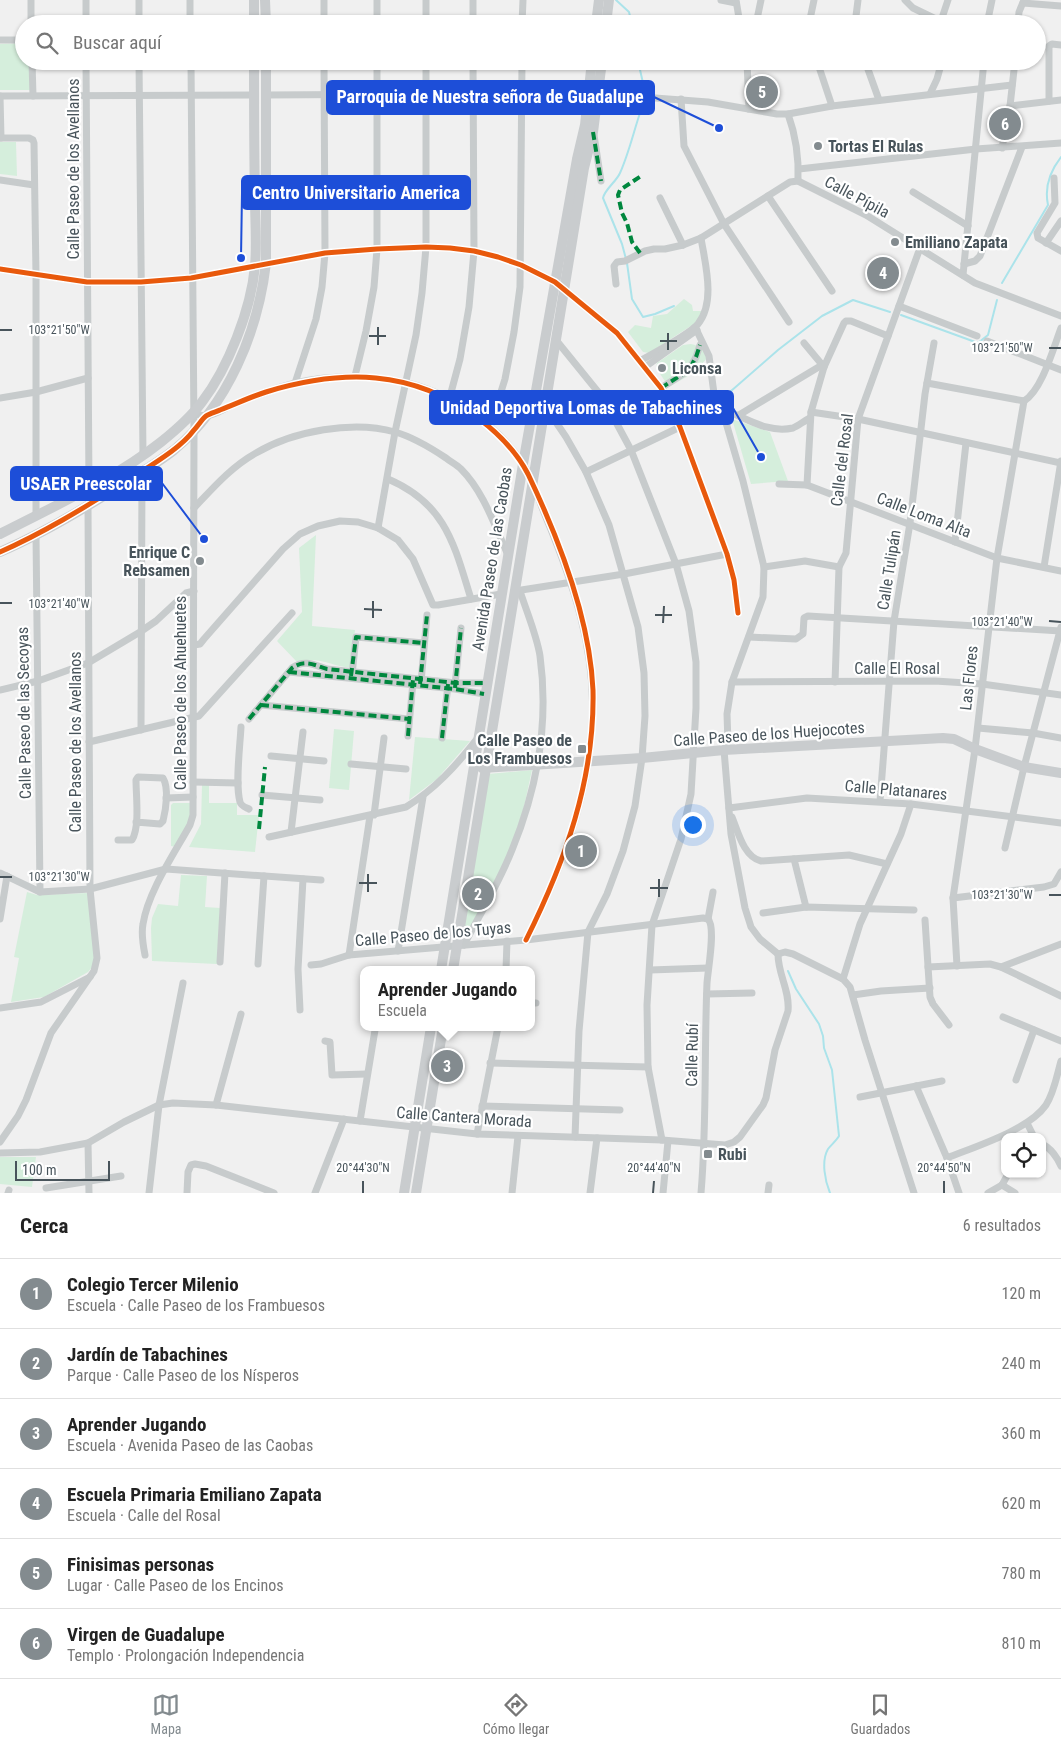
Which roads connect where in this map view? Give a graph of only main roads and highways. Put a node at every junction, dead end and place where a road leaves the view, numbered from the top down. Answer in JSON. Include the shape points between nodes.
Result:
{"nodes":[{"id":1,"x":254,"y":0,"type":"edge"},
{"id":2,"x":265,"y":0,"type":"edge"},
{"id":3,"x":599,"y":0,"type":"edge"},
{"id":4,"x":609,"y":0,"type":"edge"},
{"id":5,"x":254,"y":15,"type":"edge"},
{"id":6,"x":266,"y":15,"type":"edge"},
{"id":7,"x":597,"y":15,"type":"edge"},
{"id":8,"x":607,"y":15,"type":"edge"},
{"id":9,"x":254,"y":70,"type":"edge"},
{"id":10,"x":266,"y":70,"type":"edge"},
{"id":11,"x":593,"y":70,"type":"edge"},
{"id":12,"x":600,"y":70,"type":"edge"},
{"id":13,"x":594,"y":94,"type":"junction"},
{"id":14,"x":560,"y":285,"type":"junction"},
{"id":15,"x":115,"y":473,"type":"junction"},
{"id":16,"x":121,"y":484,"type":"junction"},
{"id":17,"x":0,"y":534,"type":"edge"},
{"id":18,"x":0,"y":552,"type":"edge"},
{"id":19,"x":494,"y":636,"type":"junction"},
{"id":20,"x":507,"y":638,"type":"junction"},
{"id":21,"x":472,"y":768,"type":"junction"},
{"id":22,"x":487,"y":768,"type":"junction"},
{"id":23,"x":1061,"y":773,"type":"edge"},
{"id":24,"x":442,"y":966,"type":"edge"},
{"id":25,"x":454,"y":966,"type":"edge"},
{"id":26,"x":430,"y":1031,"type":"edge"},
{"id":27,"x":442,"y":1031,"type":"edge"},
{"id":28,"x":404,"y":1193,"type":"edge"},
{"id":29,"x":416,"y":1193,"type":"edge"}],
"edges":[{"from":1,"to":5,"type":"main road"},
{"from":2,"to":6,"type":"main road"},
{"from":3,"to":7,"type":"main road"},
{"from":4,"to":8,"type":"main road"},
{"from":9,"to":15,"type":"main road","via":[[255,266],[246,307],[226,360],[193,413],[177,429]]},
{"from":10,"to":16,"type":"main road","via":[[266,263],[262,295],[251,334],[226,386],[194,431],[172,451]]},
{"from":11,"to":13,"type":"main road"},
{"from":12,"to":13,"type":"main road"},
{"from":13,"to":14,"type":"main road","name":"Avenida Paseo de las Caobas","via":[[577,159]]},
{"from":13,"to":14,"type":"main road","name":"Avenida Paseo de las Caobas","via":[[593,132]]},
{"from":14,"to":19,"type":"main road","name":"Avenida Paseo de las Caobas","via":[[523,464]]},
{"from":14,"to":20,"type":"main road","name":"Avenida Paseo de las Caobas","via":[[555,339]]},
{"from":15,"to":16,"type":"main road"},
{"from":15,"to":17,"type":"main road"},
{"from":16,"to":18,"type":"main road","via":[[88,506]]},
{"from":19,"to":20,"type":"main road"},
{"from":19,"to":21,"type":"main road","name":"Avenida Paseo de las Caobas","via":[[483,683]]},
{"from":20,"to":22,"type":"main road","name":"Avenida Paseo de las Caobas"},
{"from":21,"to":22,"type":"main road","name":"Calle Paseo de los Huejocotes"},
{"from":21,"to":24,"type":"main road","name":"Avenida Paseo de las Caobas"},
{"from":22,"to":23,"type":"main road","name":"Calle Paseo de los Huejocotes","via":[[642,758],[726,747],[942,738],[954,739],[1024,766]]},
{"from":22,"to":25,"type":"main road","name":"Avenida Paseo de las Caobas"},
{"from":26,"to":28,"type":"main road"},
{"from":27,"to":29,"type":"main road"}]}
